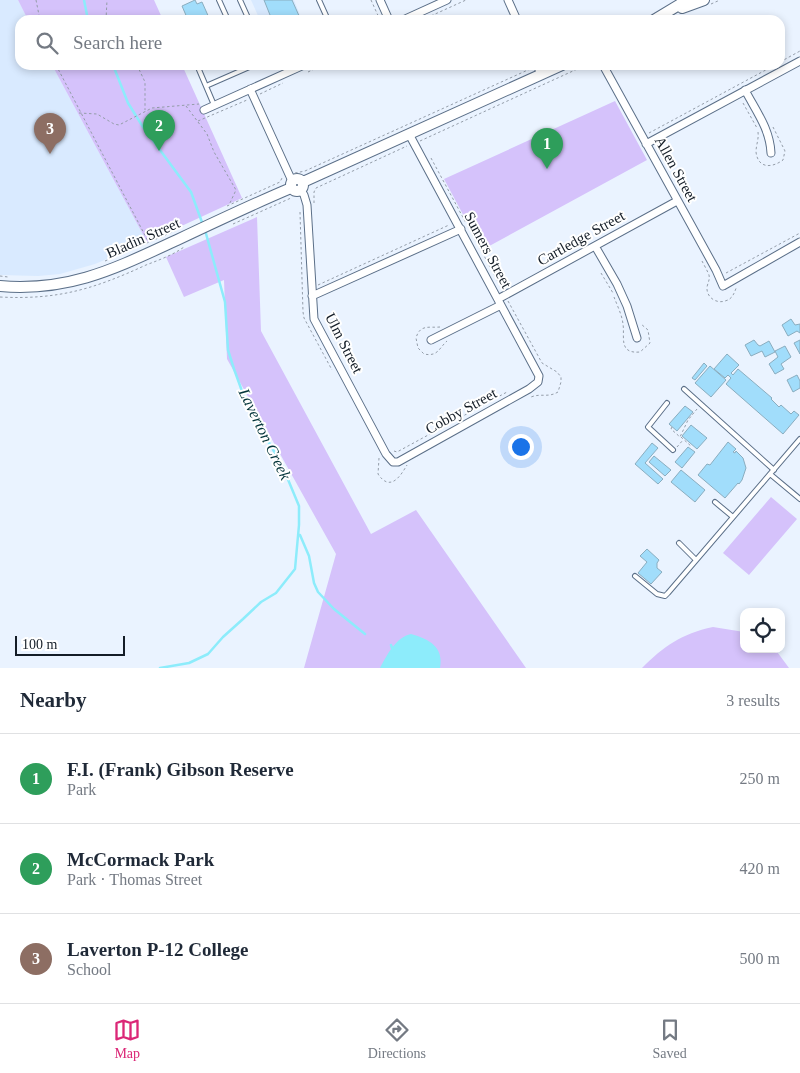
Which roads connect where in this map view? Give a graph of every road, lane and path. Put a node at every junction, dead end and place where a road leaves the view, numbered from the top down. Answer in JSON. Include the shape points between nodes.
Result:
{"nodes":[{"id":1,"x":36,"y":0,"type":"edge"},
{"id":2,"x":107,"y":0,"type":"edge"},
{"id":3,"x":219,"y":0,"type":"edge"},
{"id":4,"x":240,"y":0,"type":"edge"},
{"id":5,"x":319,"y":0,"type":"edge"},
{"id":6,"x":371,"y":0,"type":"edge"},
{"id":7,"x":380,"y":0,"type":"edge"},
{"id":8,"x":447,"y":0,"type":"edge"},
{"id":9,"x":466,"y":0,"type":"edge"},
{"id":10,"x":508,"y":0,"type":"edge"},
{"id":11,"x":687,"y":0,"type":"edge"},
{"id":12,"x":704,"y":0,"type":"edge"},
{"id":13,"x":669,"y":12,"type":"junction"},
{"id":14,"x":39,"y":15,"type":"edge"},
{"id":15,"x":106,"y":15,"type":"edge"},
{"id":16,"x":226,"y":15,"type":"edge"},
{"id":17,"x":247,"y":15,"type":"edge"},
{"id":18,"x":326,"y":15,"type":"edge"},
{"id":19,"x":378,"y":15,"type":"edge"},
{"id":20,"x":386,"y":15,"type":"edge"},
{"id":21,"x":413,"y":15,"type":"edge"},
{"id":22,"x":433,"y":15,"type":"edge"},
{"id":23,"x":515,"y":15,"type":"edge"},
{"id":24,"x":663,"y":15,"type":"edge"},
{"id":25,"x":800,"y":52,"type":"edge"},
{"id":26,"x":785,"y":60,"type":"edge"},
{"id":27,"x":800,"y":61,"type":"edge"},
{"id":28,"x":785,"y":69,"type":"edge"},
{"id":29,"x":58,"y":70,"type":"edge"},
{"id":30,"x":139,"y":70,"type":"edge"},
{"id":31,"x":200,"y":70,"type":"edge"},
{"id":32,"x":240,"y":70,"type":"edge"},
{"id":33,"x":295,"y":70,"type":"edge"},
{"id":34,"x":312,"y":70,"type":"edge"},
{"id":35,"x":534,"y":70,"type":"edge"},
{"id":36,"x":535,"y":70,"type":"edge"},
{"id":37,"x":574,"y":70,"type":"edge"},
{"id":38,"x":606,"y":70,"type":"edge"},
{"id":39,"x":766,"y":70,"type":"edge"},
{"id":40,"x":783,"y":70,"type":"edge"},
{"id":41,"x":305,"y":73,"type":"dead end"},
{"id":42,"x":287,"y":81,"type":"dead end"},
{"id":43,"x":206,"y":86,"type":"junction"},
{"id":44,"x":745,"y":90,"type":"junction"},
{"id":45,"x":252,"y":93,"type":"junction"},
{"id":46,"x":186,"y":105,"type":"dead end"},
{"id":47,"x":214,"y":105,"type":"junction"},
{"id":48,"x":145,"y":110,"type":"dead end"},
{"id":49,"x":204,"y":110,"type":"dead end"},
{"id":50,"x":79,"y":113,"type":"junction"},
{"id":51,"x":140,"y":114,"type":"dead end"},
{"id":52,"x":198,"y":121,"type":"junction"},
{"id":53,"x":412,"y":139,"type":"junction"},
{"id":54,"x":650,"y":142,"type":"junction"},
{"id":55,"x":771,"y":154,"type":"dead end"},
{"id":56,"x":431,"y":158,"type":"dead end"},
{"id":57,"x":305,"y":171,"type":"dead end"},
{"id":58,"x":295,"y":186,"type":"junction"},
{"id":59,"x":678,"y":201,"type":"junction"},
{"id":60,"x":299,"y":206,"type":"dead end"},
{"id":61,"x":315,"y":209,"type":"dead end"},
{"id":62,"x":231,"y":213,"type":"junction"},
{"id":63,"x":450,"y":225,"type":"dead end"},
{"id":64,"x":461,"y":229,"type":"junction"},
{"id":65,"x":800,"y":233,"type":"edge"},
{"id":66,"x":180,"y":234,"type":"junction"},
{"id":67,"x":800,"y":242,"type":"edge"},
{"id":68,"x":595,"y":246,"type":"junction"},
{"id":69,"x":150,"y":247,"type":"junction"},
{"id":70,"x":105,"y":261,"type":"dead end"},
{"id":71,"x":725,"y":273,"type":"dead end"},
{"id":72,"x":0,"y":276,"type":"edge"},
{"id":73,"x":9,"y":277,"type":"dead end"},
{"id":74,"x":0,"y":286,"type":"edge"},
{"id":75,"x":315,"y":294,"type":"junction"},
{"id":76,"x":502,"y":300,"type":"junction"},
{"id":77,"x":637,"y":338,"type":"dead end"},
{"id":78,"x":431,"y":340,"type":"dead end"},
{"id":79,"x":336,"y":376,"type":"dead end"},
{"id":80,"x":539,"y":379,"type":"joint"},
{"id":81,"x":684,"y":389,"type":"dead end"},
{"id":82,"x":507,"y":392,"type":"dead end"},
{"id":83,"x":530,"y":397,"type":"dead end"},
{"id":84,"x":668,"y":403,"type":"dead end"},
{"id":85,"x":701,"y":405,"type":"junction"},
{"id":86,"x":672,"y":427,"type":"dead end"},
{"id":87,"x":680,"y":437,"type":"junction"},
{"id":88,"x":800,"y":439,"type":"edge"},
{"id":89,"x":683,"y":440,"type":"junction"},
{"id":90,"x":692,"y":448,"type":"dead end"},
{"id":91,"x":392,"y":450,"type":"dead end"},
{"id":92,"x":673,"y":450,"type":"joint"},
{"id":93,"x":379,"y":457,"type":"dead end"},
{"id":94,"x":410,"y":462,"type":"dead end"},
{"id":95,"x":392,"y":465,"type":"joint"},
{"id":96,"x":774,"y":470,"type":"junction"},
{"id":97,"x":770,"y":474,"type":"junction"},
{"id":98,"x":800,"y":499,"type":"edge"},
{"id":99,"x":715,"y":502,"type":"dead end"},
{"id":100,"x":733,"y":517,"type":"junction"},
{"id":101,"x":679,"y":543,"type":"dead end"},
{"id":102,"x":696,"y":560,"type":"junction"},
{"id":103,"x":635,"y":576,"type":"dead end"}],
"edges":[{"from":1,"to":14,"type":"path"},
{"from":2,"to":15,"type":"path"},
{"from":3,"to":16,"type":"lane"},
{"from":4,"to":17,"type":"lane"},
{"from":5,"to":18,"type":"lane"},
{"from":6,"to":19,"type":"path"},
{"from":7,"to":20,"type":"street"},
{"from":8,"to":21,"type":"street"},
{"from":9,"to":22,"type":"path"},
{"from":10,"to":23,"type":"street"},
{"from":11,"to":13,"type":"street"},
{"from":12,"to":13,"type":"street"},
{"from":13,"to":24,"type":"street"},
{"from":25,"to":26,"type":"path"},
{"from":27,"to":28,"type":"street"},
{"from":29,"to":50,"type":"path"},
{"from":30,"to":48,"type":"path","via":[[145,82]]},
{"from":31,"to":43,"type":"lane"},
{"from":32,"to":43,"type":"lane"},
{"from":33,"to":45,"type":"street"},
{"from":34,"to":41,"type":"path"},
{"from":35,"to":57,"type":"path"},
{"from":36,"to":53,"type":"street","name":"Bladin Street"},
{"from":37,"to":53,"type":"path"},
{"from":38,"to":54,"type":"street","name":"Allen Street"},
{"from":39,"to":54,"type":"path","via":[[649,133]]},
{"from":40,"to":44,"type":"street"},
{"from":42,"to":45,"type":"path"},
{"from":43,"to":47,"type":"lane"},
{"from":44,"to":54,"type":"street"},
{"from":44,"to":55,"type":"street","via":[[767,130]]},
{"from":45,"to":47,"type":"street"},
{"from":45,"to":52,"type":"path"},
{"from":45,"to":58,"type":"street","name":"Ulm Street"},
{"from":46,"to":52,"type":"path"},
{"from":47,"to":49,"type":"street"},
{"from":50,"to":51,"type":"path","via":[[97,114],[116,125]]},
{"from":50,"to":69,"type":"path"},
{"from":52,"to":62,"type":"path","via":[[236,190]]},
{"from":53,"to":58,"type":"street","name":"Bladin Street"},
{"from":53,"to":61,"type":"path","via":[[316,188]]},
{"from":53,"to":64,"type":"street","name":"Sumers Street"},
{"from":54,"to":59,"type":"street","name":"Allen Street"},
{"from":56,"to":76,"type":"path"},
{"from":58,"to":62,"type":"street","name":"Bladin Street"},
{"from":58,"to":62,"type":"path"},
{"from":58,"to":62,"type":"path","via":[[280,182]]},
{"from":58,"to":75,"type":"street","name":"Ulm Street","via":[[304,195],[306,205]]},
{"from":59,"to":67,"type":"street","name":"Allen Street","via":[[723,286]]},
{"from":59,"to":68,"type":"street","name":"Cartledge Street"},
{"from":60,"to":79,"type":"path","via":[[304,318]]},
{"from":62,"to":66,"type":"street","name":"Bladin Street"},
{"from":63,"to":75,"type":"path","via":[[318,285]]},
{"from":64,"to":75,"type":"street"},
{"from":64,"to":76,"type":"street","name":"Sumers Street"},
{"from":65,"to":71,"type":"path"},
{"from":66,"to":69,"type":"street","name":"Bladin Street"},
{"from":66,"to":69,"type":"path","via":[[171,231]]},
{"from":68,"to":76,"type":"street","name":"Cartledge Street"},
{"from":68,"to":77,"type":"street","via":[[617,284]]},
{"from":69,"to":70,"type":"path"},
{"from":69,"to":74,"type":"street","name":"Bladin Street","via":[[97,275],[67,283]]},
{"from":72,"to":73,"type":"path"},
{"from":75,"to":95,"type":"street","name":"Ulm Street","via":[[314,319]]},
{"from":76,"to":78,"type":"street","name":"Cartledge Street"},
{"from":76,"to":80,"type":"street","name":"Sumers Street"},
{"from":76,"to":83,"type":"path","via":[[542,363],[560,377],[558,392]]},
{"from":80,"to":95,"type":"street","name":"Cobby Street","via":[[529,389]]},
{"from":81,"to":85,"type":"lane"},
{"from":82,"to":91,"type":"path","via":[[397,452]]},
{"from":84,"to":92,"type":"lane","via":[[648,427]]},
{"from":85,"to":87,"type":"path","via":[[688,420]]},
{"from":85,"to":96,"type":"lane"},
{"from":86,"to":87,"type":"path"},
{"from":87,"to":89,"type":"path"},
{"from":88,"to":96,"type":"lane"},
{"from":89,"to":90,"type":"path"},
{"from":89,"to":92,"type":"path"},
{"from":93,"to":94,"type":"path","via":[[378,474],[390,482],[401,477]]},
{"from":96,"to":97,"type":"lane"},
{"from":97,"to":98,"type":"lane"},
{"from":97,"to":100,"type":"lane"},
{"from":99,"to":100,"type":"lane"},
{"from":100,"to":102,"type":"lane"},
{"from":101,"to":102,"type":"lane"},
{"from":102,"to":103,"type":"lane","via":[[665,596],[657,594]]}]}
